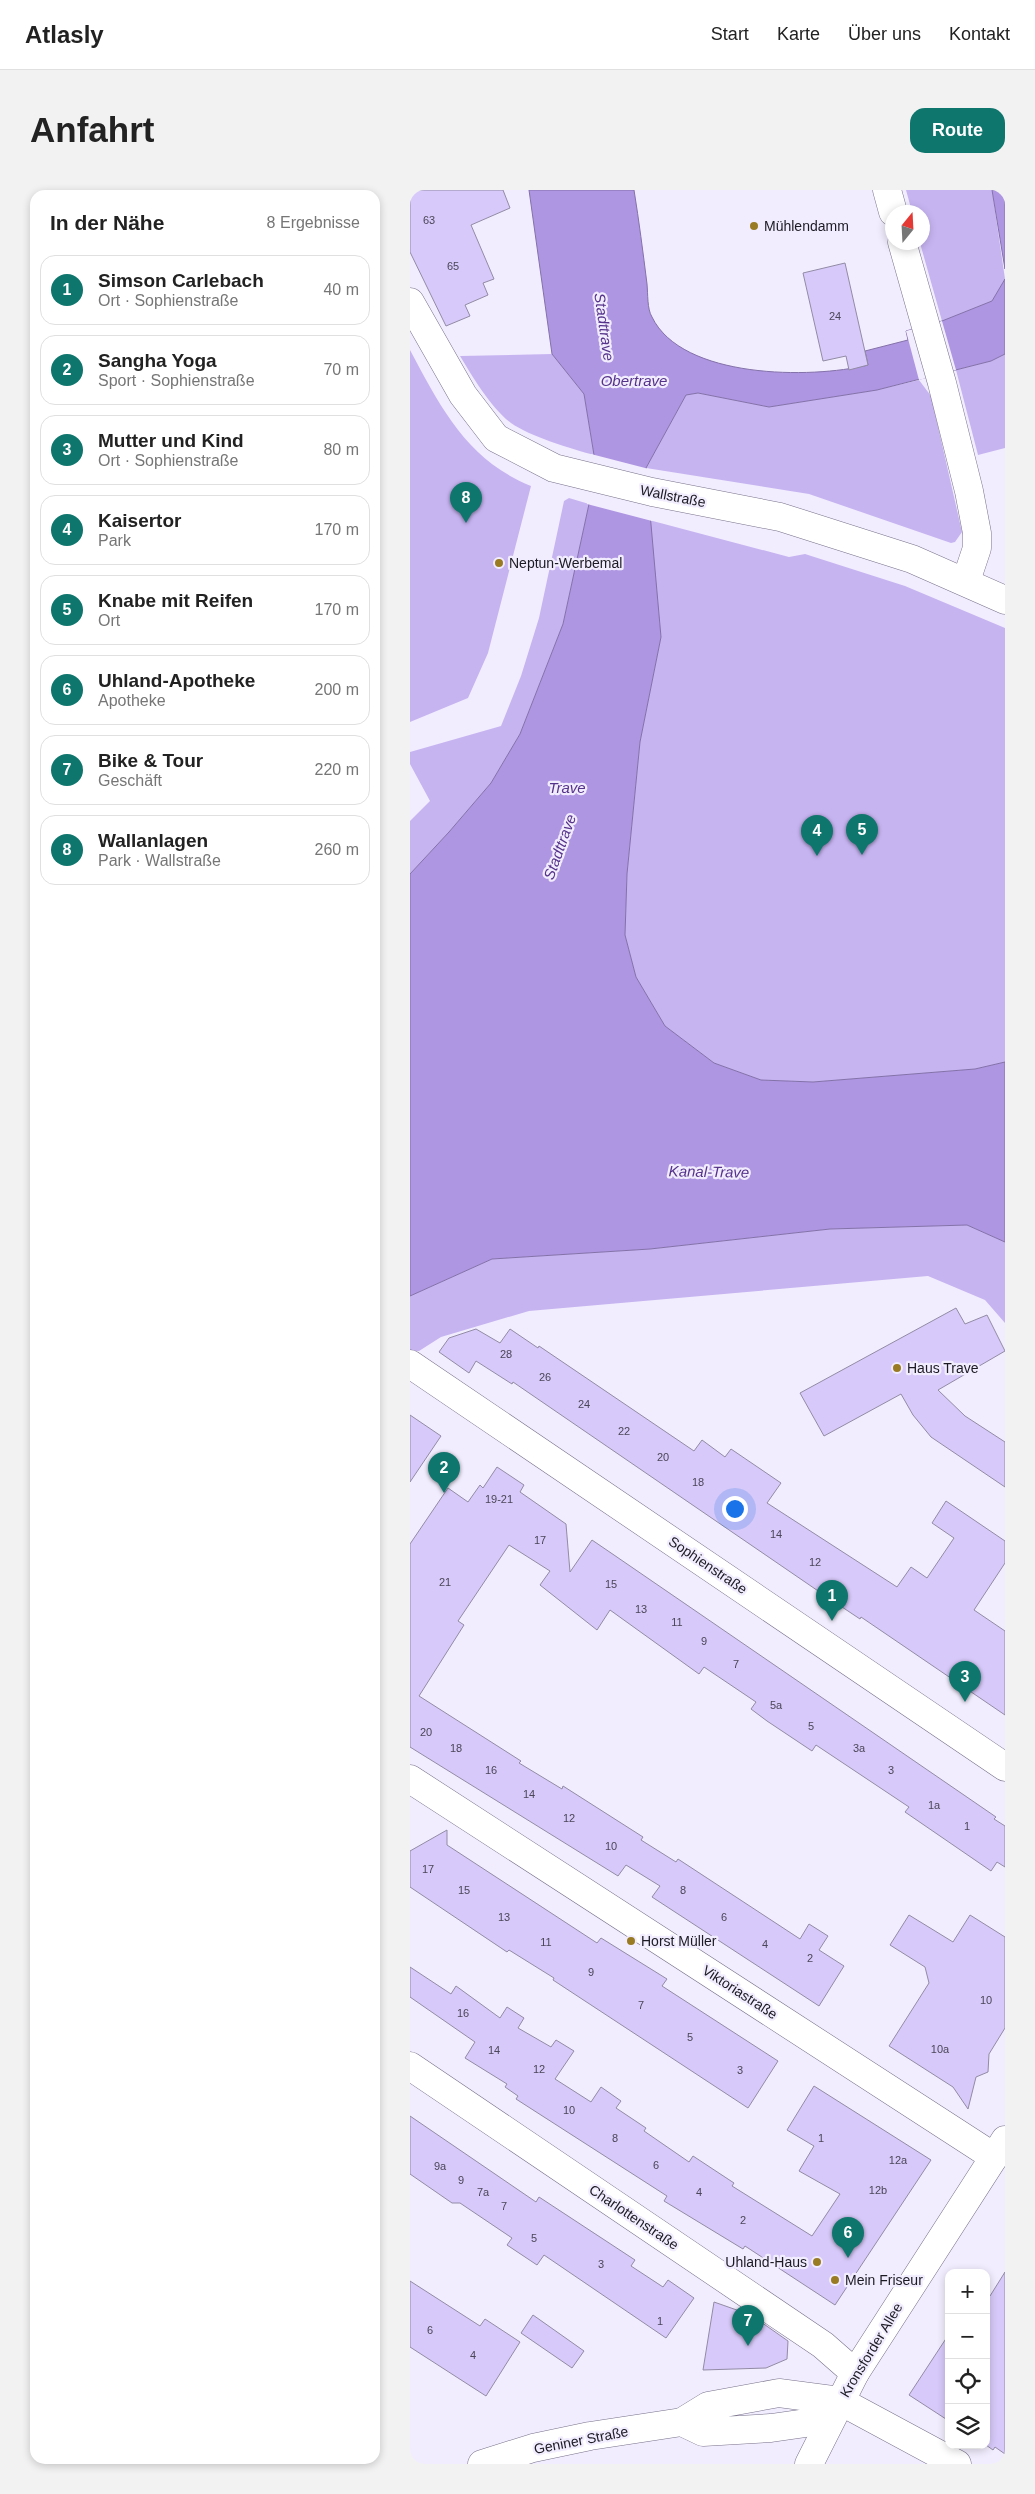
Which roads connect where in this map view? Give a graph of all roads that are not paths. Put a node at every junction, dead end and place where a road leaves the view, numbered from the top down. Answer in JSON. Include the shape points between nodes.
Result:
{"nodes":[{"id":1,"x":887,"y":190,"type":"edge"},
{"id":2,"x":892,"y":205,"type":"edge"},
{"id":3,"x":904,"y":250,"type":"edge"},
{"id":4,"x":410,"y":302,"type":"edge"},
{"id":5,"x":966,"y":581,"type":"junction"},
{"id":6,"x":1005,"y":600,"type":"edge"},
{"id":7,"x":410,"y":1364,"type":"edge"},
{"id":8,"x":1005,"y":1767,"type":"edge"},
{"id":9,"x":410,"y":1778,"type":"edge"},
{"id":10,"x":410,"y":2066,"type":"edge"},
{"id":11,"x":1000,"y":2148,"type":"edge"},
{"id":12,"x":855,"y":2373,"type":"junction"},
{"id":13,"x":840,"y":2402,"type":"junction"},
{"id":14,"x":482,"y":2464,"type":"edge"},
{"id":15,"x":809,"y":2464,"type":"edge"},
{"id":16,"x":957,"y":2464,"type":"edge"}],
"edges":[{"from":1,"to":2,"type":"street"},
{"from":3,"to":5,"type":"street","via":[[939,374],[977,533],[977,548]]},
{"from":4,"to":5,"type":"street","name":"Wallstraße","via":[[463,395],[496,438],[554,468],[652,492],[780,517],[912,559]]},
{"from":5,"to":6,"type":"street","name":"Wallstraße"},
{"from":7,"to":8,"type":"street","name":"Sophienstraße"},
{"from":9,"to":11,"type":"street","name":"Viktoriastraße"},
{"from":10,"to":12,"type":"street","name":"Charlottenstraße","via":[[823,2345]]},
{"from":11,"to":12,"type":"street","name":"Kronsforder Allee"},
{"from":12,"to":13,"type":"street","name":"Kronsforder Allee"},
{"from":13,"to":14,"type":"street","name":"Geniner Straße","via":[[779,2393],[708,2406],[682,2422],[590,2436],[533,2448]]},
{"from":13,"to":15,"type":"street","name":"Kronsforder Allee"},
{"from":13,"to":16,"type":"street","name":"Geniner Straße"}]}
